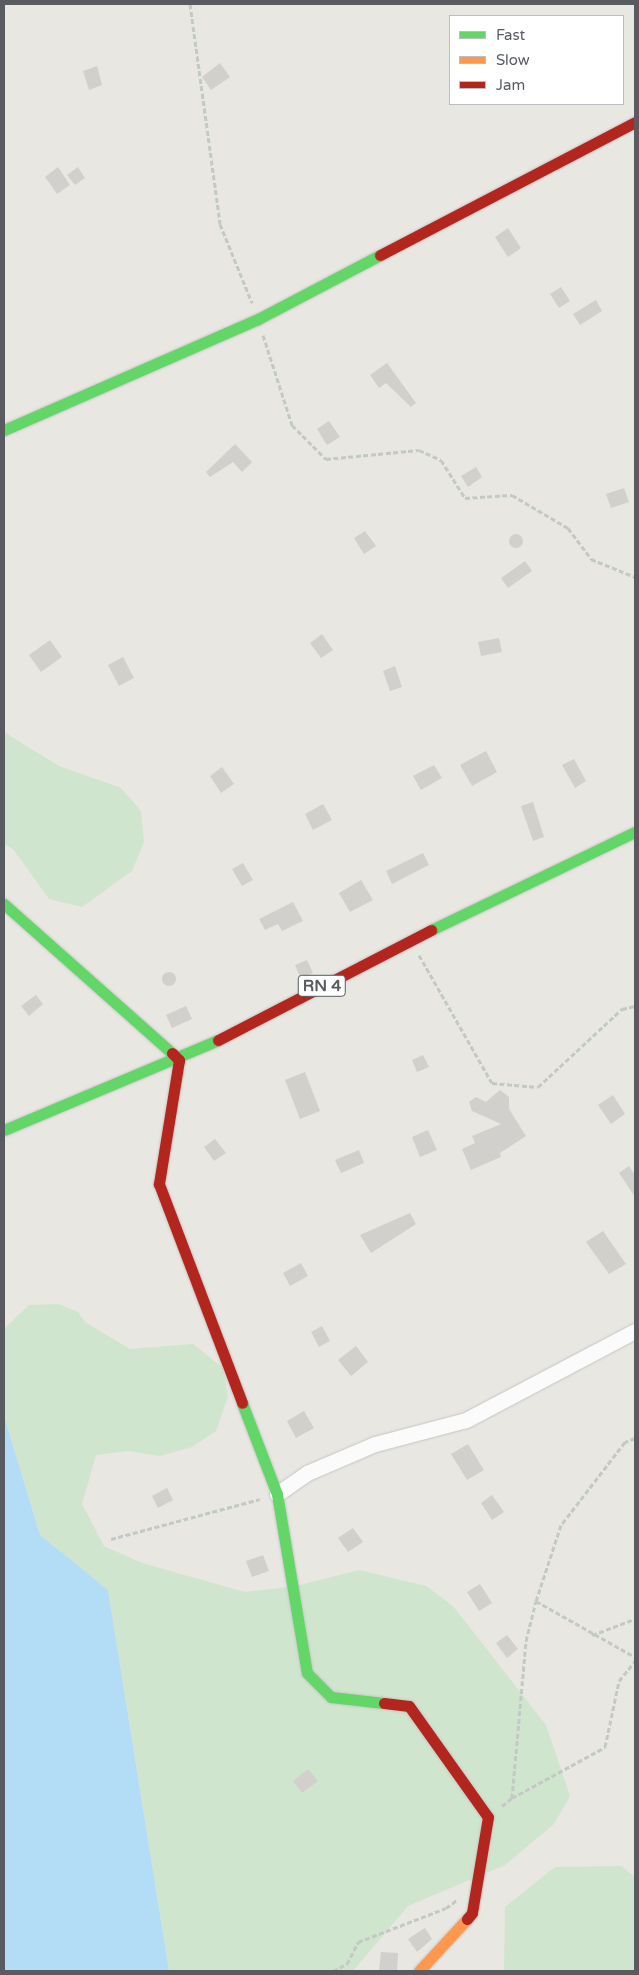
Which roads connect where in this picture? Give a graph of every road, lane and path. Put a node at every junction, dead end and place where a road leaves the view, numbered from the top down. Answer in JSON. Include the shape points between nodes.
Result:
{"nodes":[{"id":1,"x":190,"y":4,"type":"edge"},
{"id":2,"x":635,"y":122,"type":"edge"},
{"id":3,"x":258,"y":320,"type":"junction"},
{"id":4,"x":4,"y":430,"type":"edge"},
{"id":5,"x":635,"y":577,"type":"edge"},
{"id":6,"x":635,"y":832,"type":"edge"},
{"id":7,"x":4,"y":904,"type":"edge"},
{"id":8,"x":411,"y":940,"type":"junction"},
{"id":9,"x":635,"y":1006,"type":"edge"},
{"id":10,"x":179,"y":1060,"type":"junction"},
{"id":11,"x":4,"y":1130,"type":"edge"},
{"id":12,"x":635,"y":1331,"type":"edge"},
{"id":13,"x":635,"y":1438,"type":"edge"},
{"id":14,"x":277,"y":1494,"type":"junction"},
{"id":15,"x":111,"y":1540,"type":"dead end"},
{"id":16,"x":536,"y":1601,"type":"junction"},
{"id":17,"x":635,"y":1619,"type":"edge"},
{"id":18,"x":591,"y":1636,"type":"junction"},
{"id":19,"x":635,"y":1659,"type":"edge"},
{"id":20,"x":512,"y":1798,"type":"junction"},
{"id":21,"x":488,"y":1817,"type":"junction"},
{"id":22,"x":474,"y":1885,"type":"junction"},
{"id":23,"x":333,"y":1971,"type":"edge"},
{"id":24,"x":419,"y":1971,"type":"edge"}],
"edges":[{"from":1,"to":3,"type":"path","via":[[220,224]]},
{"from":2,"to":3,"type":"street"},
{"from":3,"to":4,"type":"street"},
{"from":3,"to":5,"type":"path","via":[[292,425],[326,459],[419,450],[441,460],[464,498],[512,495],[568,528],[591,559]]},
{"from":6,"to":8,"type":"street","number":"RN 4"},
{"from":7,"to":10,"type":"street"},
{"from":8,"to":9,"type":"path","via":[[492,1083],[538,1088],[622,1009]]},
{"from":8,"to":10,"type":"street","number":"RN 4"},
{"from":10,"to":11,"type":"street","number":"RN 4"},
{"from":10,"to":14,"type":"street","via":[[159,1184]]},
{"from":12,"to":14,"type":"street","via":[[466,1420],[375,1444],[307,1473]]},
{"from":13,"to":16,"type":"path","via":[[626,1442],[561,1525]]},
{"from":14,"to":15,"type":"path"},
{"from":14,"to":21,"type":"street","via":[[307,1673],[331,1697],[409,1706]]},
{"from":16,"to":18,"type":"path"},
{"from":16,"to":20,"type":"path","via":[[526,1641]]},
{"from":17,"to":18,"type":"path"},
{"from":18,"to":19,"type":"path"},
{"from":19,"to":20,"type":"path","via":[[619,1681],[605,1747]]},
{"from":20,"to":21,"type":"path"},
{"from":21,"to":22,"type":"street"},
{"from":22,"to":23,"type":"path","via":[[446,1908],[358,1942],[347,1964]]},
{"from":22,"to":24,"type":"street","via":[[472,1913]]}]}
